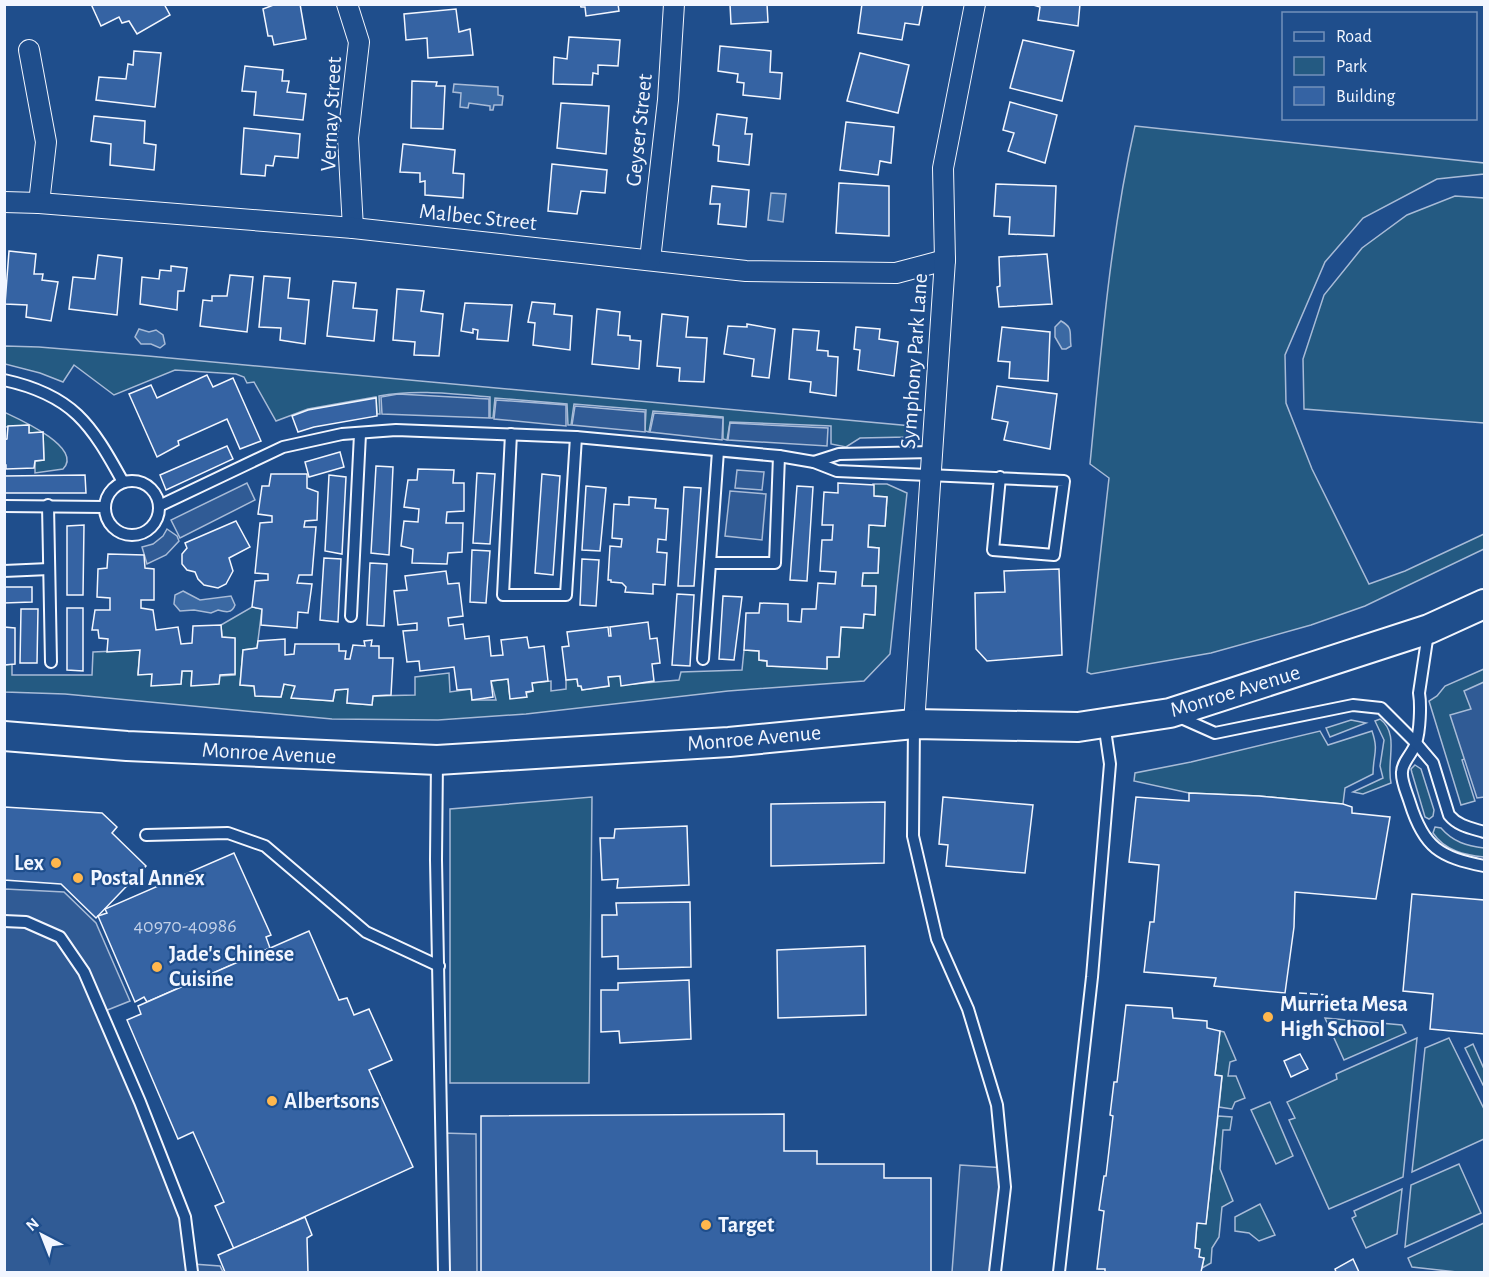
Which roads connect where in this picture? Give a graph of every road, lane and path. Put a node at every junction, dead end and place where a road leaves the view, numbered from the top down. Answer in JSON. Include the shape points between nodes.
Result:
{"nodes":[{"id":1,"x":347,"y":4,"type":"edge"},
{"id":2,"x":674,"y":4,"type":"edge"},
{"id":3,"x":975,"y":4,"type":"edge"},
{"id":4,"x":29,"y":50,"type":"dead end"},
{"id":5,"x":4,"y":202,"type":"edge"},
{"id":6,"x":39,"y":203,"type":"junction"},
{"id":7,"x":353,"y":228,"type":"junction"},
{"id":8,"x":650,"y":260,"type":"junction"},
{"id":9,"x":945,"y":260,"type":"junction"},
{"id":10,"x":4,"y":380,"type":"edge"},
{"id":11,"x":360,"y":434,"type":"junction"},
{"id":12,"x":511,"y":434,"type":"junction"},
{"id":13,"x":576,"y":437,"type":"junction"},
{"id":14,"x":718,"y":451,"type":"junction"},
{"id":15,"x":932,"y":452,"type":"junction"},
{"id":16,"x":854,"y":453,"type":"junction"},
{"id":17,"x":779,"y":456,"type":"junction"},
{"id":18,"x":814,"y":462,"type":"junction"},
{"id":19,"x":853,"y":472,"type":"junction"},
{"id":20,"x":930,"y":476,"type":"junction"},
{"id":21,"x":1000,"y":477,"type":"junction"},
{"id":22,"x":123,"y":482,"type":"junction"},
{"id":23,"x":48,"y":505,"type":"junction"},
{"id":24,"x":4,"y":506,"type":"edge"},
{"id":25,"x":159,"y":506,"type":"junction"},
{"id":26,"x":104,"y":507,"type":"junction"},
{"id":27,"x":710,"y":563,"type":"junction"},
{"id":28,"x":49,"y":569,"type":"junction"},
{"id":29,"x":4,"y":571,"type":"edge"},
{"id":30,"x":1485,"y":604,"type":"edge"},
{"id":31,"x":351,"y":616,"type":"dead end"},
{"id":32,"x":1429,"y":629,"type":"junction"},
{"id":33,"x":703,"y":659,"type":"dead end"},
{"id":34,"x":51,"y":662,"type":"dead end"},
{"id":35,"x":1170,"y":713,"type":"junction"},
{"id":36,"x":1104,"y":723,"type":"junction"},
{"id":37,"x":914,"y":724,"type":"junction"},
{"id":38,"x":4,"y":736,"type":"edge"},
{"id":39,"x":1416,"y":743,"type":"junction"},
{"id":40,"x":437,"y":760,"type":"junction"},
{"id":41,"x":1485,"y":832,"type":"edge"},
{"id":42,"x":146,"y":835,"type":"dead end"},
{"id":43,"x":1485,"y":866,"type":"edge"},
{"id":44,"x":4,"y":921,"type":"edge"},
{"id":45,"x":439,"y":966,"type":"junction"},
{"id":46,"x":192,"y":1272,"type":"edge"},
{"id":47,"x":444,"y":1272,"type":"edge"},
{"id":48,"x":995,"y":1272,"type":"edge"},
{"id":49,"x":1059,"y":1272,"type":"edge"}],
"edges":[{"from":1,"to":7,"type":"street","name":"Vernay Street","via":[[359,42],[348,138]]},
{"from":2,"to":8,"type":"street","name":"Geyser Street"},
{"from":3,"to":9,"type":"street","name":"Symphony Park Lane","via":[[943,168]]},
{"from":4,"to":6,"type":"street","via":[[46,142]]},
{"from":5,"to":6,"type":"street","name":"Malbec Street"},
{"from":6,"to":7,"type":"street","name":"Malbec Street"},
{"from":7,"to":8,"type":"street","name":"Malbec Street"},
{"from":8,"to":9,"type":"street","name":"Malbec Street","via":[[746,271],[896,273]]},
{"from":9,"to":15,"type":"street","name":"Symphony Park Lane"},
{"from":10,"to":22,"type":"lane","via":[[48,393],[74,410],[93,430]]},
{"from":11,"to":12,"type":"lane","via":[[396,430]]},
{"from":11,"to":25,"type":"lane","via":[[283,447]]},
{"from":11,"to":31,"type":"lane"},
{"from":12,"to":13,"type":"lane"},
{"from":12,"to":13,"type":"lane","via":[[503,595],[566,595]]},
{"from":13,"to":14,"type":"lane"},
{"from":14,"to":17,"type":"lane"},
{"from":14,"to":27,"type":"lane"},
{"from":15,"to":16,"type":"lane"},
{"from":15,"to":20,"type":"street","name":"Symphony Park Lane"},
{"from":16,"to":18,"type":"lane"},
{"from":16,"to":19,"type":"lane"},
{"from":17,"to":18,"type":"lane"},
{"from":17,"to":27,"type":"lane","via":[[775,562]]},
{"from":18,"to":19,"type":"lane","via":[[837,471]]},
{"from":19,"to":20,"type":"lane"},
{"from":20,"to":21,"type":"lane"},
{"from":20,"to":37,"type":"street","name":"Symphony Park Lane"},
{"from":21,"to":21,"type":"lane","via":[[1065,481],[1054,555],[993,550]]},
{"from":22,"to":25,"type":"lane","via":[[147,485],[158,498]]},
{"from":22,"to":26,"type":"lane","via":[[110,492]]},
{"from":23,"to":24,"type":"lane"},
{"from":23,"to":26,"type":"lane"},
{"from":23,"to":28,"type":"lane"},
{"from":25,"to":26,"type":"lane","via":[[159,515],[149,530],[132,536],[109,524]]},
{"from":27,"to":33,"type":"lane"},
{"from":28,"to":29,"type":"lane"},
{"from":28,"to":34,"type":"lane"},
{"from":30,"to":32,"type":"street","name":"Monroe Avenue"},
{"from":32,"to":35,"type":"street","name":"Monroe Avenue"},
{"from":32,"to":39,"type":"lane"},
{"from":35,"to":36,"type":"street","name":"Monroe Avenue"},
{"from":35,"to":39,"type":"lane","via":[[1215,733],[1353,705],[1381,708]]},
{"from":36,"to":37,"type":"street","name":"Monroe Avenue","via":[[1078,727]]},
{"from":36,"to":49,"type":"lane","via":[[1110,765],[1092,977]]},
{"from":37,"to":40,"type":"street","name":"Monroe Avenue","via":[[729,742]]},
{"from":37,"to":48,"type":"lane","via":[[913,837],[937,939],[968,1009],[997,1105],[1005,1186]]},
{"from":38,"to":40,"type":"street","name":"Monroe Avenue","via":[[127,746]]},
{"from":39,"to":41,"type":"lane","via":[[1433,763],[1449,815],[1460,825]]},
{"from":39,"to":43,"type":"lane","via":[[1401,770],[1418,827],[1428,842],[1455,860]]},
{"from":40,"to":45,"type":"lane"},
{"from":42,"to":45,"type":"lane","via":[[228,833],[265,846],[366,932]]},
{"from":44,"to":46,"type":"lane","via":[[26,922],[60,937],[84,972],[185,1217]]},
{"from":45,"to":47,"type":"lane"}]}
